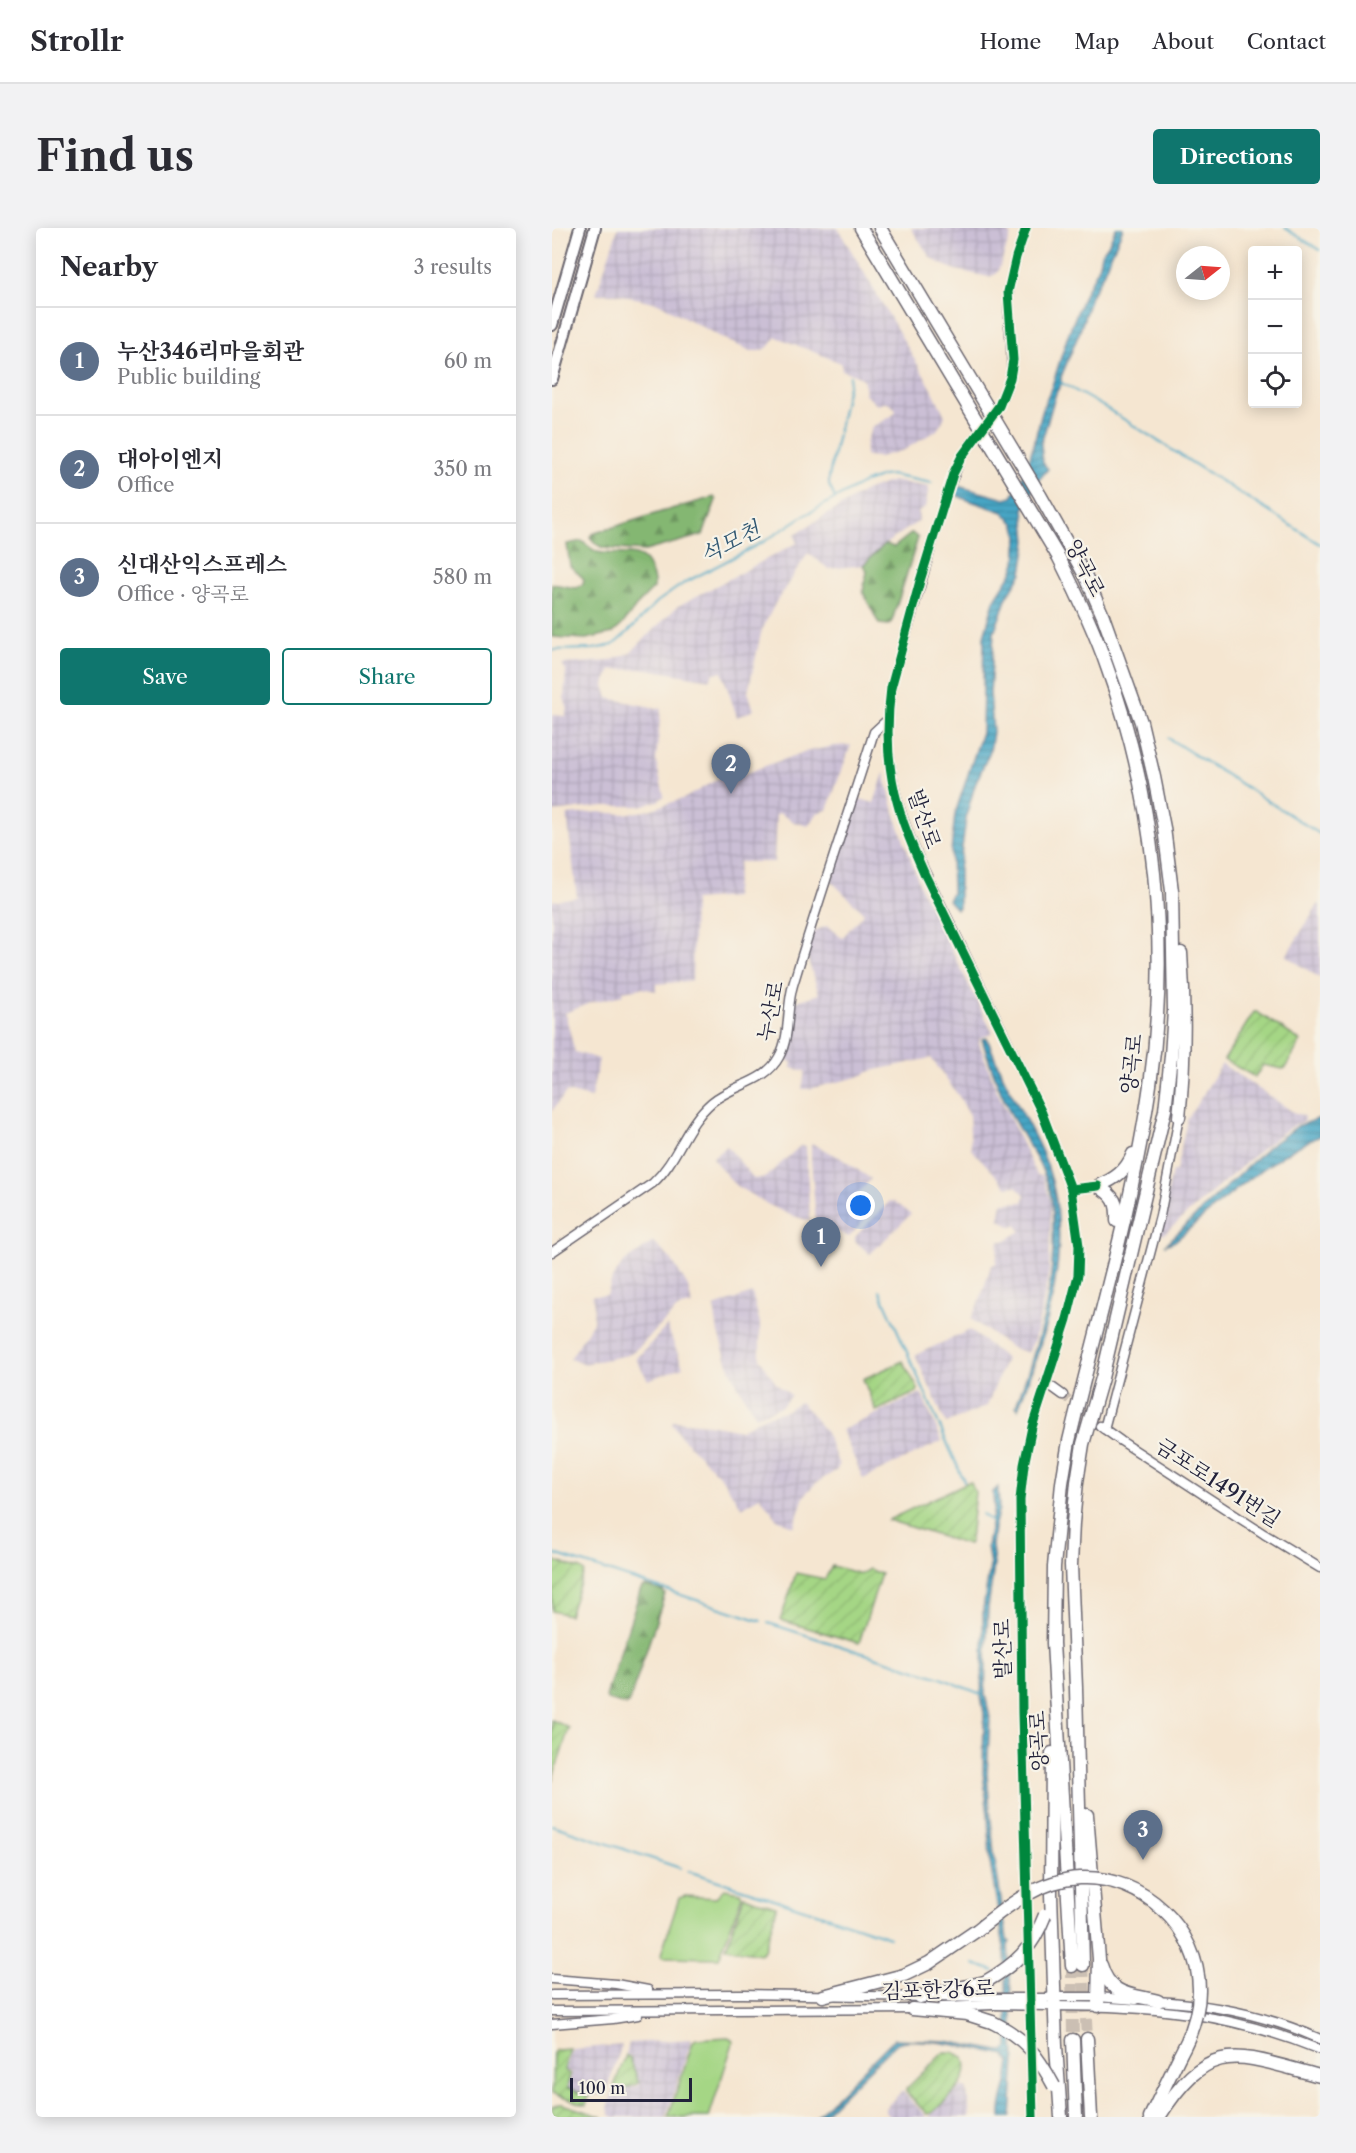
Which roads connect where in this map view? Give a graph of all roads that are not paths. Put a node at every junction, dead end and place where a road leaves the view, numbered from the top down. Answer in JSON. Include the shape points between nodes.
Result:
{"nodes":[{"id":1,"x":580,"y":228,"type":"edge"},
{"id":2,"x":595,"y":228,"type":"edge"},
{"id":3,"x":861,"y":228,"type":"edge"},
{"id":4,"x":1026,"y":228,"type":"edge"},
{"id":5,"x":880,"y":229,"type":"edge"},
{"id":6,"x":552,"y":325,"type":"edge"},
{"id":7,"x":552,"y":379,"type":"edge"},
{"id":8,"x":999,"y":406,"type":"tunnel mouth"},
{"id":9,"x":972,"y":441,"type":"tunnel mouth"},
{"id":10,"x":888,"y":719,"type":"junction"},
{"id":11,"x":1172,"y":891,"type":"junction"},
{"id":12,"x":1179,"y":1117,"type":"joint"},
{"id":13,"x":1142,"y":1131,"type":"junction"},
{"id":14,"x":1098,"y":1186,"type":"junction"},
{"id":15,"x":1071,"y":1189,"type":"junction"},
{"id":16,"x":552,"y":1252,"type":"edge"},
{"id":17,"x":1113,"y":1264,"type":"junction"},
{"id":18,"x":1045,"y":1382,"type":"junction"},
{"id":19,"x":1063,"y":1395,"type":"tunnel mouth"},
{"id":20,"x":1320,"y":1568,"type":"edge"},
{"id":21,"x":1053,"y":1643,"type":"junction"},
{"id":22,"x":1076,"y":1688,"type":"junction"},
{"id":23,"x":1051,"y":1894,"type":"junction"},
{"id":24,"x":1099,"y":1959,"type":"junction"},
{"id":25,"x":552,"y":1979,"type":"edge"},
{"id":26,"x":666,"y":1994,"type":"junction"},
{"id":27,"x":552,"y":1995,"type":"edge"},
{"id":28,"x":823,"y":1996,"type":"junction"},
{"id":29,"x":920,"y":1997,"type":"junction"},
{"id":30,"x":1098,"y":2001,"type":"junction"},
{"id":31,"x":1158,"y":2001,"type":"junction"},
{"id":32,"x":993,"y":2002,"type":"junction"},
{"id":33,"x":1051,"y":2002,"type":"junction"},
{"id":34,"x":912,"y":2009,"type":"junction"},
{"id":35,"x":552,"y":2011,"type":"edge"},
{"id":36,"x":663,"y":2011,"type":"junction"},
{"id":37,"x":552,"y":2024,"type":"edge"},
{"id":38,"x":1087,"y":2039,"type":"tunnel mouth"},
{"id":39,"x":1320,"y":2039,"type":"edge"},
{"id":40,"x":1073,"y":2040,"type":"tunnel mouth"},
{"id":41,"x":1320,"y":2050,"type":"edge"},
{"id":42,"x":1320,"y":2076,"type":"edge"},
{"id":43,"x":1033,"y":2117,"type":"edge"},
{"id":44,"x":1061,"y":2117,"type":"edge"},
{"id":45,"x":1076,"y":2117,"type":"edge"},
{"id":46,"x":1090,"y":2117,"type":"edge"},
{"id":47,"x":1150,"y":2117,"type":"edge"},
{"id":48,"x":1159,"y":2117,"type":"edge"}],
"edges":[{"from":1,"to":6,"type":"main road"},
{"from":2,"to":7,"type":"main road"},
{"from":3,"to":13,"type":"highway","name":"양곡로","via":[[1059,558],[1086,614],[1125,723],[1148,829],[1158,915],[1152,1073]]},
{"from":4,"to":8,"type":"street","via":[[1010,284],[1012,368]]},
{"from":5,"to":11,"type":"highway","name":"양곡로","via":[[1086,577],[1141,722],[1156,787]]},
{"from":9,"to":10,"type":"street","name":"발산로","via":[[953,474],[939,518],[891,688]]},
{"from":10,"to":15,"type":"street","name":"발산로","via":[[893,785],[908,835],[1051,1132]]},
{"from":10,"to":16,"type":"street","name":"누산로","via":[[874,732],[792,987],[784,1044],[778,1059],[755,1081],[723,1094],[704,1110],[653,1183]]},
{"from":11,"to":12,"type":"highway","via":[[1184,996]]},
{"from":11,"to":22,"type":"highway","name":"양곡로","via":[[1174,1011],[1165,1110],[1077,1482],[1071,1565]]},
{"from":12,"to":20,"type":"street","name":"금포로1491번길","via":[[1160,1216],[1102,1427]]},
{"from":13,"to":14,"type":"highway","via":[[1122,1173]]},
{"from":13,"to":17,"type":"highway","name":"양곡로"},
{"from":14,"to":15,"type":"street"},
{"from":14,"to":17,"type":"highway","via":[[1112,1195],[1118,1208]]},
{"from":15,"to":18,"type":"street","name":"발산로","via":[[1079,1246],[1078,1275]]},
{"from":17,"to":21,"type":"highway","name":"양곡로","via":[[1071,1431],[1062,1483],[1054,1567]]},
{"from":18,"to":19,"type":"street"},
{"from":18,"to":43,"type":"street","name":"발산로","via":[[1021,1481],[1019,1534]]},
{"from":21,"to":22,"type":"highway","name":"양곡로","via":[[1077,1965]]},
{"from":21,"to":23,"type":"highway"},
{"from":22,"to":24,"type":"highway"},
{"from":23,"to":29,"type":"highway","bridge":true,"via":[[1033,1944],[1006,1970],[985,1982]]},
{"from":23,"to":33,"type":"highway"},
{"from":24,"to":30,"type":"highway"},
{"from":24,"to":31,"type":"highway","via":[[1112,1988]]},
{"from":25,"to":26,"type":"street","via":[[616,1984]]},
{"from":26,"to":27,"type":"street","name":"김포한강6로"},
{"from":26,"to":28,"type":"street","name":"김포한강6로"},
{"from":28,"to":29,"type":"street","name":"김포한강6로"},
{"from":28,"to":47,"type":"highway","bridge":true,"via":[[904,1974],[929,1963],[1005,1907],[1061,1881],[1102,1879],[1124,1885],[1174,1921],[1184,1935],[1198,1972],[1195,2024]]},
{"from":29,"to":32,"type":"street","name":"김포한강6로"},
{"from":30,"to":31,"type":"street","name":"김포한강6로"},
{"from":30,"to":33,"type":"street","name":"김포한강6로"},
{"from":30,"to":41,"type":"street","name":"김포한강6로","via":[[1219,2018],[1293,2038]]},
{"from":31,"to":39,"type":"street","name":"김포한강6로","via":[[1255,2016]]},
{"from":32,"to":33,"type":"street","name":"김포한강6로","bridge":true},
{"from":32,"to":34,"type":"street","name":"김포한강6로"},
{"from":33,"to":44,"type":"highway"},
{"from":34,"to":36,"type":"street","name":"김포한강6로"},
{"from":34,"to":44,"type":"highway","bridge":true,"via":[[967,2014],[1010,2031],[1034,2052],[1054,2086]]},
{"from":35,"to":36,"type":"street","name":"김포한강6로"},
{"from":36,"to":37,"type":"street"},
{"from":38,"to":46,"type":"highway"},
{"from":40,"to":45,"type":"highway"},
{"from":42,"to":48,"type":"highway","via":[[1229,2056],[1197,2069],[1182,2083]]}]}
